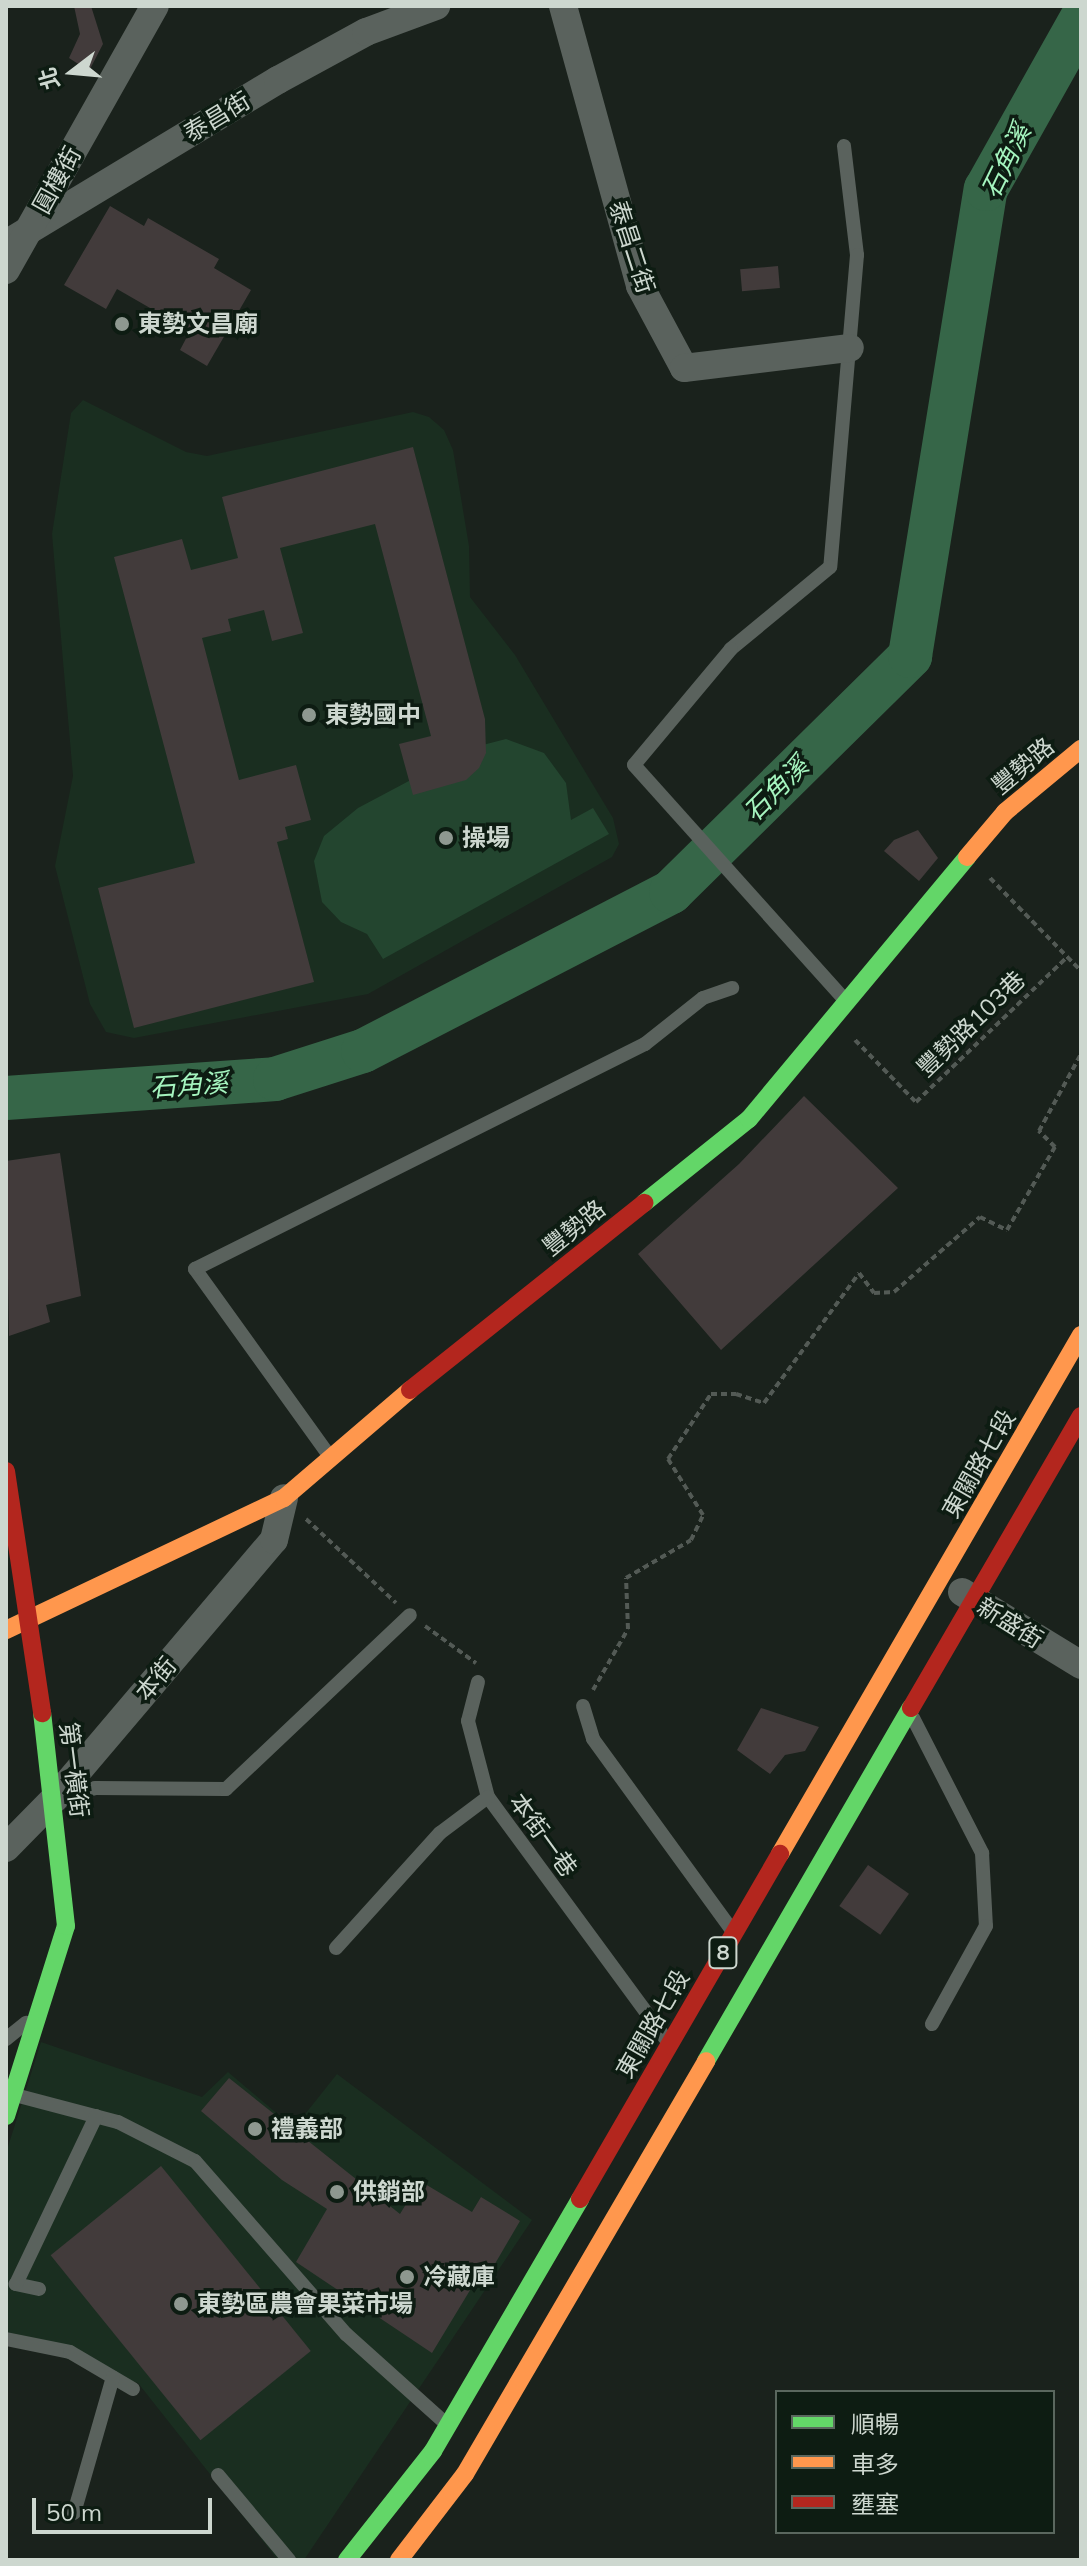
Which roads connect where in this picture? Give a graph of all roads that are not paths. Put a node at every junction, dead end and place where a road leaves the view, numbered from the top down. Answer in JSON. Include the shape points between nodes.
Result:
{"nodes":[{"id":1,"x":155,"y":6,"type":"edge"},
{"id":2,"x":380,"y":6,"type":"edge"},
{"id":3,"x":436,"y":6,"type":"edge"},
{"id":4,"x":563,"y":6,"type":"edge"},
{"id":5,"x":366,"y":32,"type":"junction"},
{"id":6,"x":844,"y":146,"type":"dead end"},
{"id":7,"x":17,"y":238,"type":"edge"},
{"id":8,"x":6,"y":270,"type":"edge"},
{"id":9,"x":850,"y":348,"type":"junction"},
{"id":10,"x":1081,"y":749,"type":"edge"},
{"id":11,"x":732,"y":988,"type":"dead end"},
{"id":12,"x":847,"y":1002,"type":"junction"},
{"id":13,"x":1081,"y":1335,"type":"edge"},
{"id":14,"x":1081,"y":1416,"type":"edge"},
{"id":15,"x":328,"y":1455,"type":"junction"},
{"id":16,"x":6,"y":1471,"type":"edge"},
{"id":17,"x":284,"y":1498,"type":"junction"},
{"id":18,"x":941,"y":1578,"type":"junction"},
{"id":19,"x":973,"y":1600,"type":"junction"},
{"id":20,"x":410,"y":1615,"type":"road end"},
{"id":21,"x":30,"y":1618,"type":"junction"},
{"id":22,"x":6,"y":1630,"type":"edge"},
{"id":23,"x":1081,"y":1665,"type":"edge"},
{"id":24,"x":478,"y":1682,"type":"road end"},
{"id":25,"x":583,"y":1706,"type":"road end"},
{"id":26,"x":909,"y":1711,"type":"junction"},
{"id":27,"x":488,"y":1797,"type":"junction"},
{"id":28,"x":55,"y":1798,"type":"junction"},
{"id":29,"x":6,"y":1848,"type":"edge"},
{"id":30,"x":734,"y":1933,"type":"junction"},
{"id":31,"x":336,"y":1948,"type":"dead end"},
{"id":32,"x":39,"y":2012,"type":"junction"},
{"id":33,"x":932,"y":2024,"type":"dead end"},
{"id":34,"x":6,"y":2039,"type":"edge"},
{"id":35,"x":669,"y":2045,"type":"junction"},
{"id":36,"x":13,"y":2094,"type":"junction"},
{"id":37,"x":6,"y":2116,"type":"edge"},
{"id":38,"x":96,"y":2116,"type":"junction"},
{"id":39,"x":39,"y":2289,"type":"dead end"},
{"id":40,"x":6,"y":2339,"type":"edge"},
{"id":41,"x":113,"y":2377,"type":"junction"},
{"id":42,"x":133,"y":2389,"type":"dead end"},
{"id":43,"x":462,"y":2438,"type":"junction"},
{"id":44,"x":218,"y":2475,"type":"dead end"},
{"id":45,"x":74,"y":2513,"type":"dead end"},
{"id":46,"x":289,"y":2560,"type":"edge"},
{"id":47,"x":347,"y":2560,"type":"edge"},
{"id":48,"x":399,"y":2560,"type":"edge"}],
"edges":[{"from":1,"to":7,"type":"street","name":"圓樓街"},
{"from":2,"to":5,"type":"street"},
{"from":3,"to":5,"type":"street","name":"泰昌街"},
{"from":4,"to":9,"type":"street","name":"泰昌二街","via":[[640,286],[684,368]]},
{"from":5,"to":7,"type":"street","name":"泰昌街"},
{"from":6,"to":9,"type":"lane","via":[[857,255]]},
{"from":7,"to":8,"type":"street","name":"圓樓街"},
{"from":9,"to":12,"type":"lane","via":[[830,567],[731,649],[634,765]]},
{"from":10,"to":12,"type":"main road","name":"豐勢路","via":[[1005,812]]},
{"from":11,"to":15,"type":"lane","via":[[703,998],[645,1044],[195,1269]]},
{"from":12,"to":15,"type":"main road","name":"豐勢路","via":[[749,1119]]},
{"from":13,"to":18,"type":"main road","name":"東關路七段","number":"8"},
{"from":14,"to":19,"type":"main road","name":"東關路七段","number":"8"},
{"from":15,"to":17,"type":"main road","name":"豐勢路"},
{"from":16,"to":21,"type":"main road","name":"第一橫街"},
{"from":17,"to":21,"type":"main road","name":"豐勢路"},
{"from":17,"to":28,"type":"street","name":"本街","via":[[274,1540]]},
{"from":18,"to":19,"type":"street","name":"新盛街"},
{"from":18,"to":30,"type":"main road","name":"東關路七段","number":"8"},
{"from":19,"to":23,"type":"street","name":"新盛街"},
{"from":19,"to":26,"type":"main road","name":"東關路七段","number":"8"},
{"from":20,"to":28,"type":"lane","via":[[226,1789],[95,1788]]},
{"from":21,"to":22,"type":"main road","name":"豐勢路"},
{"from":21,"to":28,"type":"main road","name":"第一橫街"},
{"from":24,"to":27,"type":"lane","name":"本街一巷","via":[[468,1721]]},
{"from":25,"to":30,"type":"lane","via":[[593,1739]]},
{"from":26,"to":33,"type":"lane","via":[[982,1853],[986,1926]]},
{"from":26,"to":43,"type":"main road","name":"東關路七段","number":"8"},
{"from":27,"to":31,"type":"lane","via":[[440,1833]]},
{"from":27,"to":35,"type":"lane","name":"本街一巷"},
{"from":28,"to":29,"type":"street","name":"本街"},
{"from":28,"to":32,"type":"main road","name":"第一橫街","via":[[66,1926]]},
{"from":30,"to":35,"type":"main road","name":"東關路七段","number":"8"},
{"from":32,"to":34,"type":"lane"},
{"from":32,"to":36,"type":"main road","name":"第一橫街"},
{"from":35,"to":43,"type":"main road","name":"東關路七段","number":"8"},
{"from":36,"to":37,"type":"main road","name":"第一橫街"},
{"from":36,"to":38,"type":"lane"},
{"from":38,"to":39,"type":"lane","via":[[16,2284]]},
{"from":38,"to":43,"type":"lane","via":[[195,2161],[346,2334]]},
{"from":40,"to":41,"type":"lane","via":[[70,2352]]},
{"from":41,"to":42,"type":"lane"},
{"from":41,"to":45,"type":"lane"},
{"from":43,"to":47,"type":"main road","name":"東關路七段","number":"8"},
{"from":43,"to":48,"type":"main road","name":"東關路七段","number":"8"},
{"from":44,"to":46,"type":"lane"}]}
